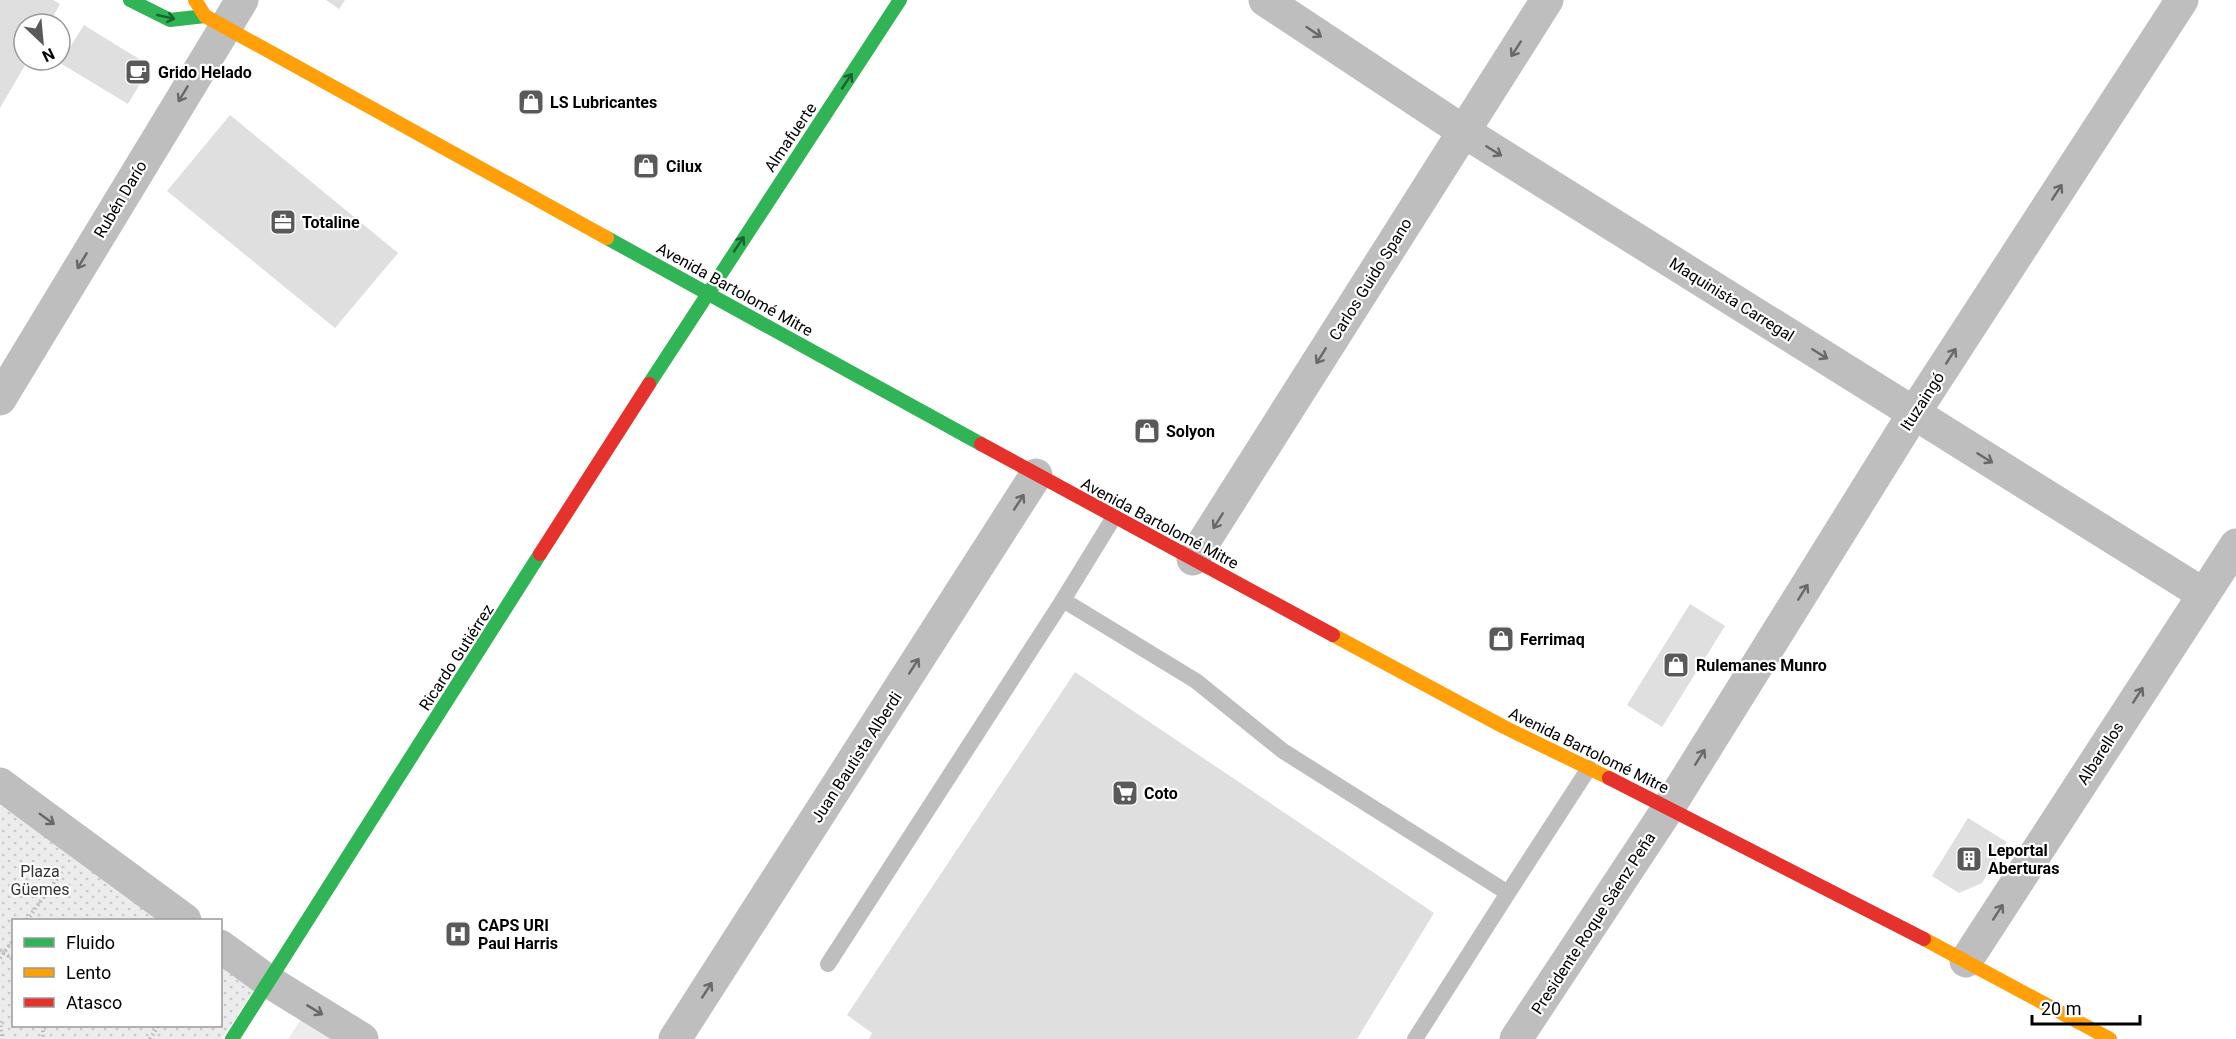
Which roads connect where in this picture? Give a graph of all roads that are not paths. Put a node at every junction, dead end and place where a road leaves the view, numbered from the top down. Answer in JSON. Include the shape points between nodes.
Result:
{"nodes":[{"id":1,"x":130,"y":0,"type":"edge"},
{"id":2,"x":195,"y":0,"type":"edge"},
{"id":3,"x":900,"y":0,"type":"edge"},
{"id":4,"x":1265,"y":0,"type":"edge"},
{"id":5,"x":1547,"y":0,"type":"edge"},
{"id":6,"x":2182,"y":0,"type":"edge"},
{"id":7,"x":223,"y":14,"type":"edge"},
{"id":8,"x":1463,"y":131,"type":"junction"},
{"id":9,"x":707,"y":292,"type":"junction"},
{"id":10,"x":0,"y":399,"type":"edge"},
{"id":11,"x":1914,"y":413,"type":"junction"},
{"id":12,"x":1036,"y":476,"type":"junction"},
{"id":13,"x":1114,"y":517,"type":"junction"},
{"id":14,"x":2236,"y":545,"type":"edge"},
{"id":15,"x":1194,"y":559,"type":"junction"},
{"id":16,"x":2203,"y":594,"type":"junction"},
{"id":17,"x":1063,"y":600,"type":"junction"},
{"id":18,"x":1589,"y":768,"type":"junction"},
{"id":19,"x":0,"y":784,"type":"edge"},
{"id":20,"x":1669,"y":807,"type":"junction"},
{"id":21,"x":1508,"y":893,"type":"junction"},
{"id":22,"x":182,"y":919,"type":"edge"},
{"id":23,"x":222,"y":947,"type":"edge"},
{"id":24,"x":1966,"y":961,"type":"junction"},
{"id":25,"x":828,"y":964,"type":"dead end"},
{"id":26,"x":268,"y":981,"type":"junction"},
{"id":27,"x":232,"y":1039,"type":"edge"},
{"id":28,"x":362,"y":1039,"type":"edge"},
{"id":29,"x":675,"y":1039,"type":"edge"},
{"id":30,"x":1415,"y":1039,"type":"edge"},
{"id":31,"x":1516,"y":1039,"type":"edge"},
{"id":32,"x":2110,"y":1039,"type":"edge"}],
"edges":[{"from":1,"to":7,"type":"main road","one_way":true,"via":[[170,20]]},
{"from":2,"to":7,"type":"main road","name":"Avenida Bartolomé Mitre"},
{"from":9,"to":3,"type":"main road","name":"Almafuerte","one_way":true},
{"from":4,"to":8,"type":"street","name":"Maquinista Carregal","one_way":true},
{"from":5,"to":8,"type":"street","name":"Carlos Guido Spano","one_way":true},
{"from":11,"to":6,"type":"street","name":"Ituzaingó","one_way":true},
{"from":7,"to":9,"type":"main road","name":"Avenida Bartolomé Mitre"},
{"from":7,"to":10,"type":"street","name":"Rubén Darío","one_way":true},
{"from":8,"to":11,"type":"street","name":"Maquinista Carregal","one_way":true},
{"from":8,"to":15,"type":"street","name":"Carlos Guido Spano","one_way":true},
{"from":9,"to":12,"type":"main road","name":"Avenida Bartolomé Mitre"},
{"from":9,"to":26,"type":"main road","name":"Ricardo Gutiérrez"},
{"from":11,"to":16,"type":"street","name":"Maquinista Carregal","one_way":true},
{"from":20,"to":11,"type":"street","name":"Ituzaingó","one_way":true},
{"from":12,"to":13,"type":"main road","name":"Avenida Bartolomé Mitre"},
{"from":29,"to":12,"type":"street","name":"Juan Bautista Alberdi","one_way":true},
{"from":13,"to":15,"type":"main road","name":"Avenida Bartolomé Mitre"},
{"from":13,"to":17,"type":"lane"},
{"from":14,"to":16,"type":"street","name":"Albarellos"},
{"from":15,"to":18,"type":"main road","name":"Avenida Bartolomé Mitre","via":[[1504,727]]},
{"from":24,"to":16,"type":"street","name":"Albarellos","one_way":true},
{"from":17,"to":21,"type":"lane","via":[[1196,681],[1283,751]]},
{"from":17,"to":25,"type":"lane"},
{"from":18,"to":20,"type":"main road","name":"Avenida Bartolomé Mitre"},
{"from":18,"to":21,"type":"lane"},
{"from":19,"to":22,"type":"street","one_way":true},
{"from":20,"to":24,"type":"main road","name":"Avenida Bartolomé Mitre"},
{"from":20,"to":31,"type":"street","name":"Presidente Roque Sáenz Peña"},
{"from":21,"to":30,"type":"lane"},
{"from":23,"to":26,"type":"street"},
{"from":24,"to":32,"type":"main road","name":"Avenida Bartolomé Mitre"},
{"from":26,"to":27,"type":"main road","name":"Ricardo Gutiérrez"},
{"from":26,"to":28,"type":"street","one_way":true}]}
